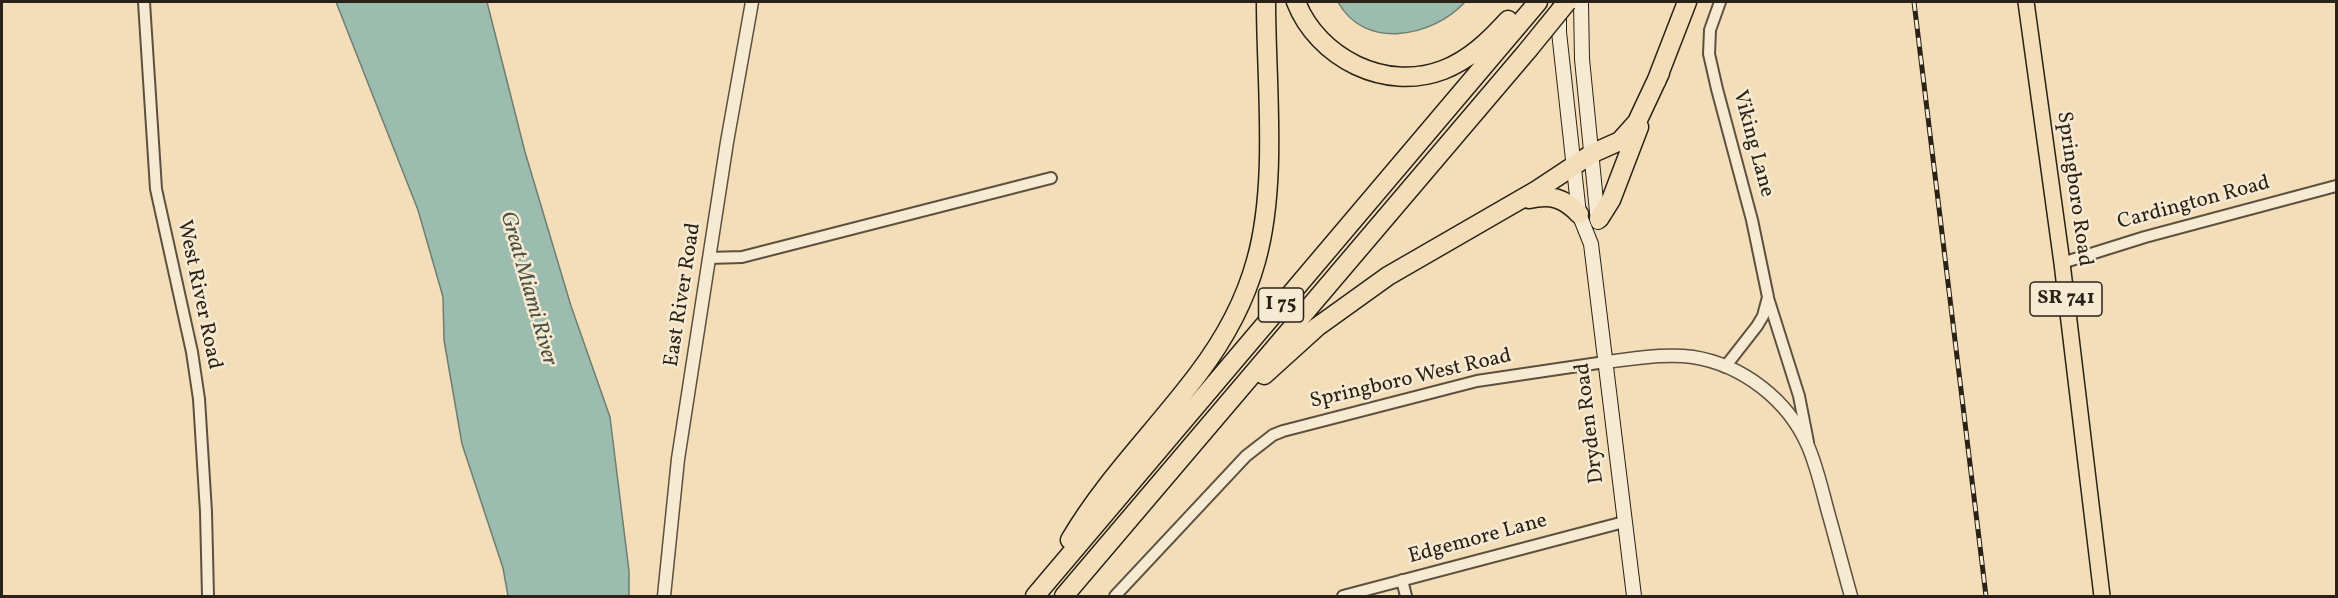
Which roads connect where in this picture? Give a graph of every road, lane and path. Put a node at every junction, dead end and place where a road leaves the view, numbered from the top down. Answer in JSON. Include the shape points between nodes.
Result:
{"nodes":[{"id":1,"x":144,"y":2,"type":"edge"},
{"id":2,"x":752,"y":2,"type":"edge"},
{"id":3,"x":1266,"y":2,"type":"edge"},
{"id":4,"x":1296,"y":2,"type":"edge"},
{"id":5,"x":1558,"y":2,"type":"edge"},
{"id":6,"x":1567,"y":2,"type":"edge"},
{"id":7,"x":1581,"y":2,"type":"edge"},
{"id":8,"x":1687,"y":2,"type":"edge"},
{"id":9,"x":1720,"y":2,"type":"edge"},
{"id":10,"x":2026,"y":2,"type":"edge"},
{"id":11,"x":1530,"y":5,"type":"edge"},
{"id":12,"x":1660,"y":73,"type":"junction"},
{"id":13,"x":1593,"y":153,"type":"junction"},
{"id":14,"x":1574,"y":167,"type":"junction"},
{"id":15,"x":1051,"y":178,"type":"dead end"},
{"id":16,"x":2337,"y":186,"type":"edge"},
{"id":17,"x":1510,"y":205,"type":"junction"},
{"id":18,"x":1579,"y":214,"type":"junction"},
{"id":19,"x":1599,"y":219,"type":"junction"},
{"id":20,"x":1592,"y":244,"type":"junction"},
{"id":21,"x":710,"y":258,"type":"junction"},
{"id":22,"x":2062,"y":263,"type":"junction"},
{"id":23,"x":1768,"y":297,"type":"junction"},
{"id":24,"x":1605,"y":362,"type":"junction"},
{"id":25,"x":1725,"y":367,"type":"junction"},
{"id":26,"x":1192,"y":445,"type":"junction"},
{"id":27,"x":1809,"y":448,"type":"junction"},
{"id":28,"x":1624,"y":522,"type":"junction"},
{"id":29,"x":1402,"y":580,"type":"junction"},
{"id":30,"x":1038,"y":592,"type":"edge"},
{"id":31,"x":208,"y":597,"type":"edge"},
{"id":32,"x":664,"y":597,"type":"edge"},
{"id":33,"x":1064,"y":597,"type":"edge"},
{"id":34,"x":1115,"y":597,"type":"edge"},
{"id":35,"x":1343,"y":597,"type":"edge"},
{"id":36,"x":1406,"y":597,"type":"edge"},
{"id":37,"x":1634,"y":597,"type":"edge"},
{"id":38,"x":1851,"y":597,"type":"edge"},
{"id":39,"x":2102,"y":597,"type":"edge"}],
"edges":[{"from":1,"to":31,"type":"street","name":"West River Road","via":[[156,189],[199,399]]},
{"from":2,"to":21,"type":"street","name":"East River Road"},
{"from":3,"to":30,"type":"highway","via":[[1268,171],[1256,262],[1227,330],[1200,373],[1089,508]]},
{"from":4,"to":11,"type":"highway","via":[[1308,24],[1347,61],[1368,71],[1410,76],[1441,71],[1470,56]]},
{"from":5,"to":14,"type":"main road","name":"Dryden Road"},
{"from":6,"to":26,"type":"highway","number":"I 75","bridge":true},
{"from":7,"to":13,"type":"main road","name":"Dryden Road","via":[[1582,59]]},
{"from":8,"to":12,"type":"highway"},
{"from":9,"to":23,"type":"street","name":"Viking Lane","via":[[1710,30],[1709,54]]},
{"from":10,"to":22,"type":"main road","name":"Springboro Road","number":"SR 741"},
{"from":11,"to":30,"type":"highway","number":"I 75"},
{"from":12,"to":13,"type":"highway","via":[[1632,130],[1620,141]]},
{"from":12,"to":19,"type":"highway","via":[[1611,200]]},
{"from":13,"to":14,"type":"highway"},
{"from":13,"to":19,"type":"main road","name":"Dryden Road"},
{"from":14,"to":17,"type":"highway"},
{"from":14,"to":18,"type":"main road","name":"Dryden Road"},
{"from":15,"to":21,"type":"street","via":[[750,255]]},
{"from":16,"to":22,"type":"street","name":"Cardington Road"},
{"from":17,"to":18,"type":"highway","via":[[1551,196],[1568,203]]},
{"from":17,"to":26,"type":"highway","via":[[1388,276],[1317,327]]},
{"from":18,"to":20,"type":"main road","name":"Dryden Road"},
{"from":19,"to":20,"type":"main road","name":"Dryden Road"},
{"from":20,"to":24,"type":"main road","name":"Dryden Road"},
{"from":21,"to":32,"type":"street","name":"East River Road","via":[[678,459]]},
{"from":22,"to":39,"type":"main road","name":"Springboro Road","number":"SR 741"},
{"from":23,"to":25,"type":"street","via":[[1757,326]]},
{"from":23,"to":27,"type":"street","name":"Viking Lane","via":[[1798,396]]},
{"from":24,"to":25,"type":"street","name":"Springboro West Road","via":[[1691,357]]},
{"from":24,"to":28,"type":"main road","name":"Dryden Road"},
{"from":24,"to":34,"type":"street","name":"Springboro West Road","via":[[1477,381],[1273,435],[1246,456]]},
{"from":25,"to":27,"type":"street","name":"Springboro West Road","via":[[1770,394],[1794,421]]},
{"from":26,"to":33,"type":"highway","number":"I 75"},
{"from":27,"to":38,"type":"street","name":"Springboro West Road"},
{"from":28,"to":29,"type":"street","name":"Edgemore Lane"},
{"from":28,"to":37,"type":"main road","name":"Dryden Road"},
{"from":29,"to":35,"type":"street","name":"Edgemore Lane"},
{"from":29,"to":36,"type":"street"}]}
